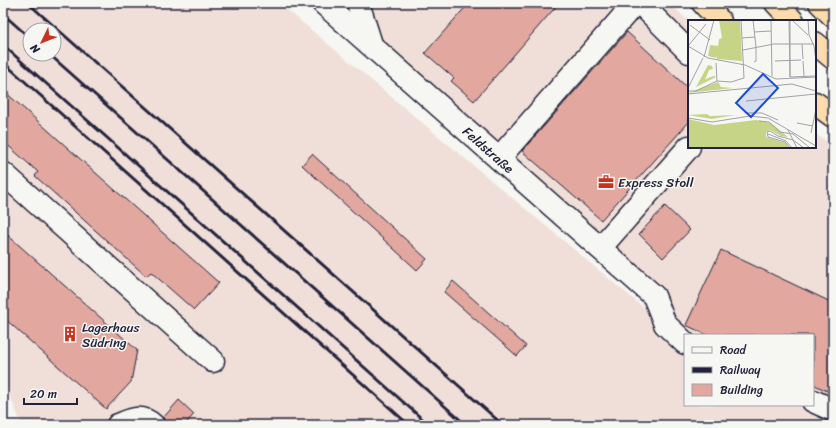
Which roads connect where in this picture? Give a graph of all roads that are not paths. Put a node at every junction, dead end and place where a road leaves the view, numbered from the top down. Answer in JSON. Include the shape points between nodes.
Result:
{"nodes":[{"id":1,"x":323,"y":3,"type":"edge"},
{"id":2,"x":358,"y":3,"type":"edge"},
{"id":3,"x":636,"y":3,"type":"edge"},
{"id":4,"x":640,"y":3,"type":"edge"},
{"id":5,"x":703,"y":3,"type":"edge"},
{"id":6,"x":776,"y":3,"type":"edge"},
{"id":7,"x":820,"y":3,"type":"edge"},
{"id":8,"x":833,"y":16,"type":"edge"},
{"id":9,"x":719,"y":20,"type":"edge"},
{"id":10,"x":792,"y":20,"type":"edge"},
{"id":11,"x":371,"y":44,"type":"junction"},
{"id":12,"x":816,"y":44,"type":"edge"},
{"id":13,"x":688,"y":51,"type":"edge"},
{"id":14,"x":833,"y":58,"type":"edge"},
{"id":15,"x":816,"y":104,"type":"edge"},
{"id":16,"x":833,"y":116,"type":"edge"},
{"id":17,"x":688,"y":147,"type":"edge"},
{"id":18,"x":499,"y":158,"type":"junction"},
{"id":19,"x":3,"y":173,"type":"edge"},
{"id":20,"x":600,"y":248,"type":"junction"},
{"id":21,"x":684,"y":342,"type":"edge"},
{"id":22,"x":213,"y":361,"type":"dead end"},
{"id":23,"x":814,"y":401,"type":"edge"},
{"id":24,"x":833,"y":410,"type":"edge"},
{"id":25,"x":118,"y":425,"type":"edge"},
{"id":26,"x":152,"y":425,"type":"edge"}],
"edges":[{"from":1,"to":11,"type":"street","name":"Feldstraße"},
{"from":2,"to":11,"type":"street"},
{"from":3,"to":18,"type":"street"},
{"from":4,"to":13,"type":"street"},
{"from":5,"to":9,"type":"highway"},
{"from":6,"to":10,"type":"highway"},
{"from":7,"to":8,"type":"highway"},
{"from":11,"to":18,"type":"street","name":"Feldstraße"},
{"from":12,"to":14,"type":"highway"},
{"from":15,"to":16,"type":"highway"},
{"from":17,"to":20,"type":"street"},
{"from":18,"to":20,"type":"street","name":"Feldstraße"},
{"from":19,"to":22,"type":"street"},
{"from":20,"to":21,"type":"street","name":"Feldstraße","via":[[654,296],[665,324]]},
{"from":23,"to":24,"type":"street"},
{"from":25,"to":26,"type":"street","via":[[139,418]]}]}
